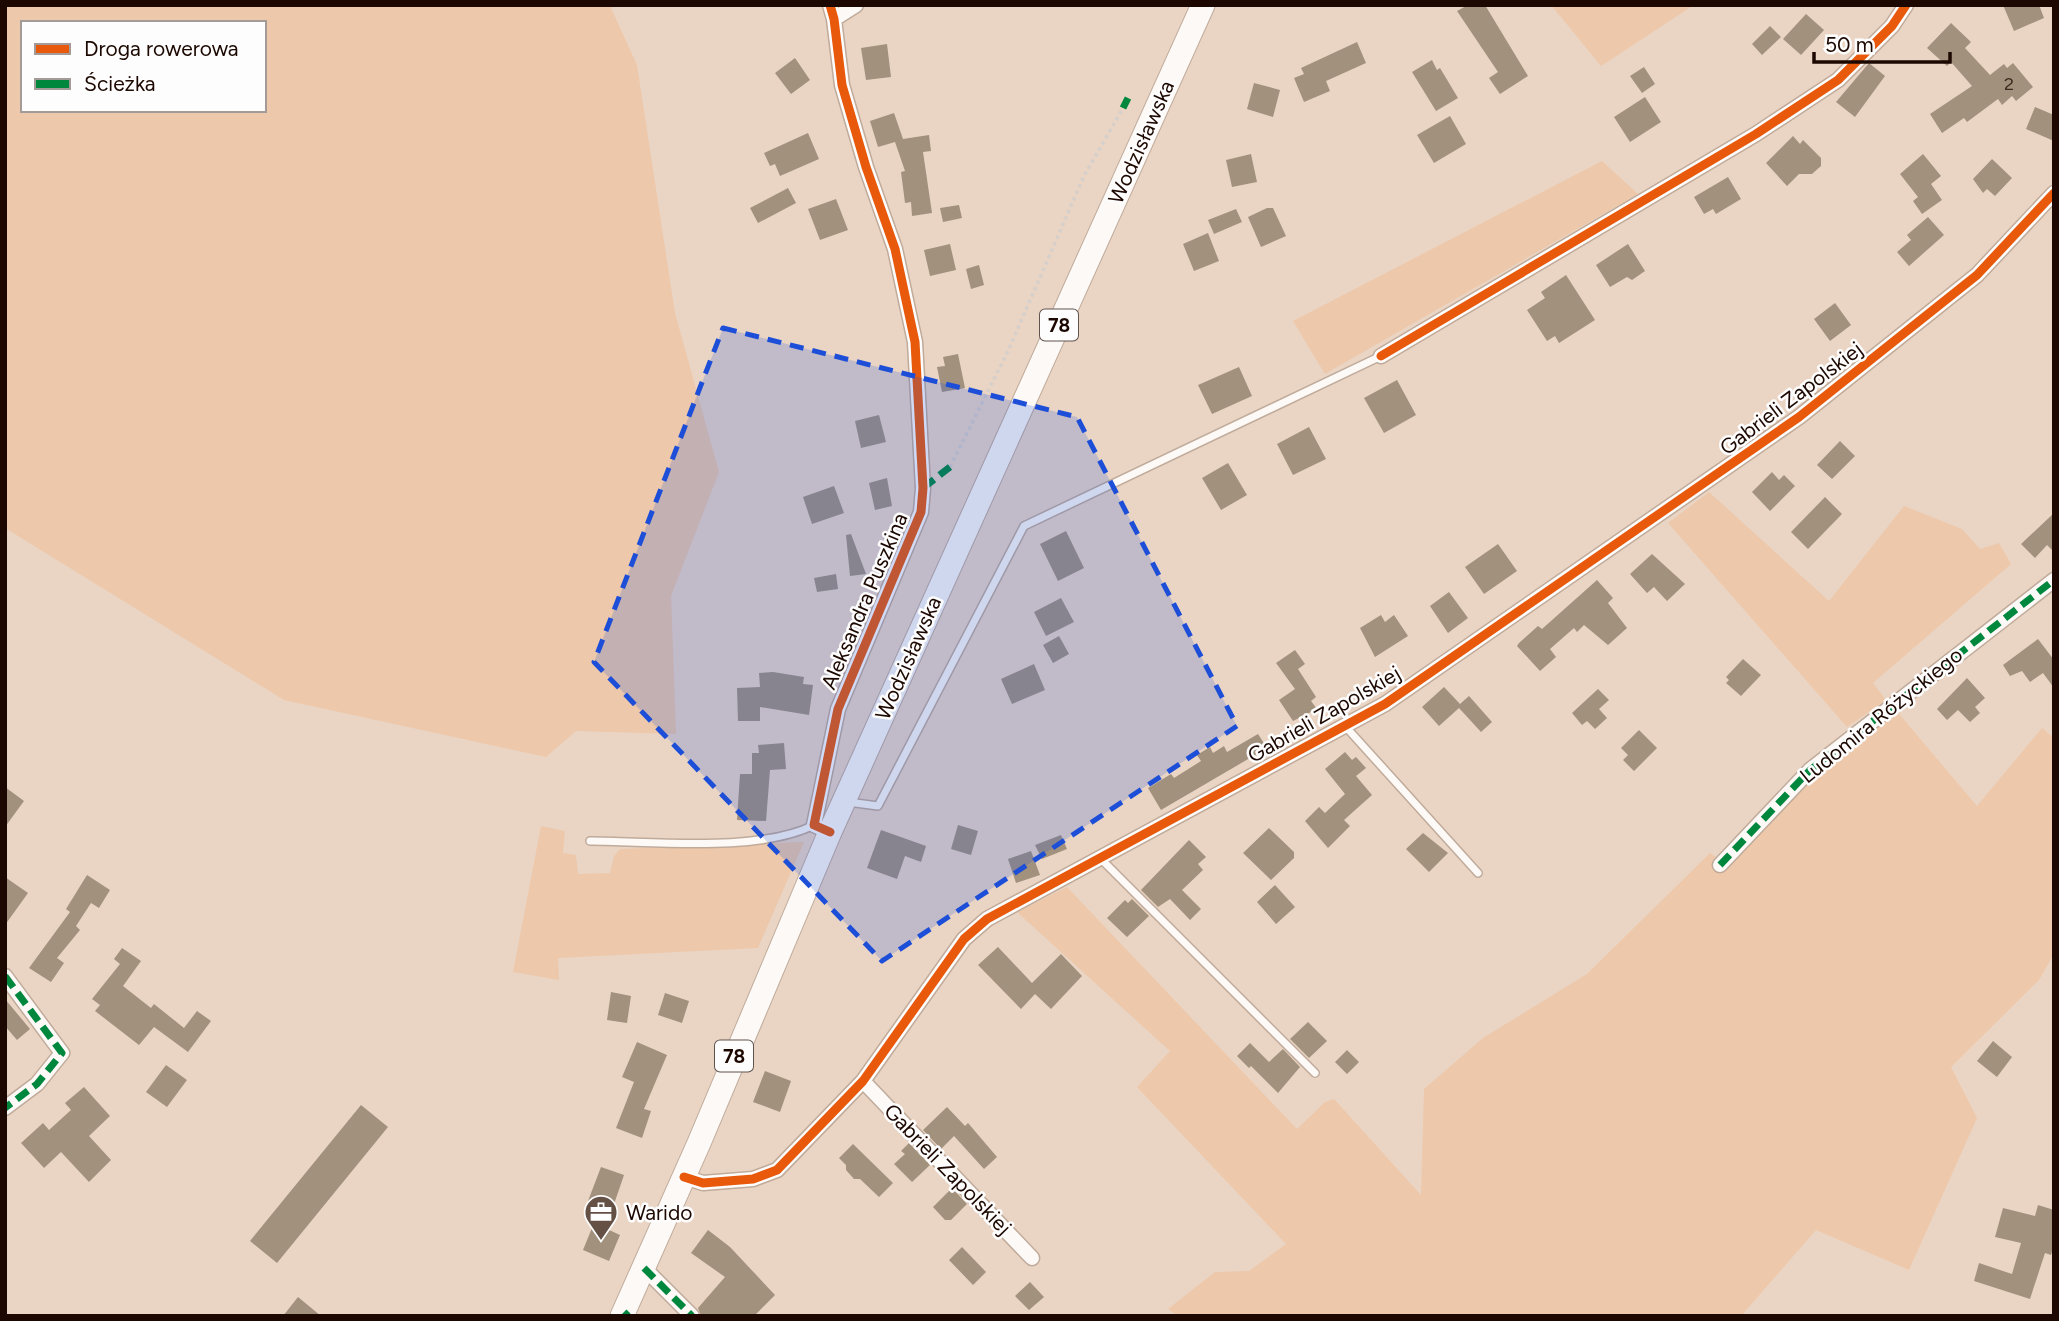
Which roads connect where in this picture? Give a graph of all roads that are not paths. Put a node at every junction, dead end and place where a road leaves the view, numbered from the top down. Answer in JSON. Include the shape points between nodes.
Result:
{"nodes":[{"id":1,"x":856,"y":5,"type":"edge"},
{"id":2,"x":1203,"y":5,"type":"edge"},
{"id":3,"x":1906,"y":5,"type":"edge"},
{"id":4,"x":832,"y":12,"type":"edge"},
{"id":5,"x":2054,"y":193,"type":"edge"},
{"id":6,"x":1381,"y":356,"type":"joint"},
{"id":7,"x":2054,"y":580,"type":"edge"},
{"id":8,"x":1345,"y":725,"type":"junction"},
{"id":9,"x":844,"y":801,"type":"junction"},
{"id":10,"x":822,"y":828,"type":"junction"},
{"id":11,"x":590,"y":841,"type":"dead end"},
{"id":12,"x":1100,"y":857,"type":"junction"},
{"id":13,"x":1720,"y":865,"type":"dead end"},
{"id":14,"x":1478,"y":873,"type":"dead end"},
{"id":15,"x":5,"y":976,"type":"edge"},
{"id":16,"x":1315,"y":1073,"type":"dead end"},
{"id":17,"x":863,"y":1080,"type":"junction"},
{"id":18,"x":5,"y":1108,"type":"edge"},
{"id":19,"x":684,"y":1177,"type":"junction"},
{"id":20,"x":1032,"y":1258,"type":"dead end"},
{"id":21,"x":644,"y":1268,"type":"junction"},
{"id":22,"x":625,"y":1314,"type":"edge"},
{"id":23,"x":692,"y":1316,"type":"edge"}],
"edges":[{"from":1,"to":4,"type":"street","name":"Aleksandra Puszkina"},
{"from":2,"to":9,"type":"main road","name":"Wodzisławska","number":"78"},
{"from":3,"to":6,"type":"street","via":[[1892,26],[1838,80],[1756,134]]},
{"from":4,"to":10,"type":"street","name":"Aleksandra Puszkina","via":[[842,85],[895,249],[915,342],[923,488],[921,512],[838,709]]},
{"from":5,"to":8,"type":"street","name":"Gabrieli Zapolskiej","via":[[1977,275],[1799,417],[1385,704]]},
{"from":6,"to":9,"type":"lane","via":[[1024,526],[878,806]]},
{"from":7,"to":13,"type":"street","name":"Ludomira Różyckiego","via":[[1810,770]]},
{"from":8,"to":12,"type":"street","name":"Gabrieli Zapolskiej"},
{"from":8,"to":14,"type":"lane"},
{"from":9,"to":10,"type":"main road","name":"Wodzisławska","number":"78"},
{"from":10,"to":11,"type":"lane","via":[[736,842]]},
{"from":10,"to":19,"type":"main road","name":"Wodzisławska","number":"78"},
{"from":12,"to":16,"type":"lane"},
{"from":12,"to":17,"type":"street","name":"Gabrieli Zapolskiej","via":[[998,912],[964,939]]},
{"from":15,"to":18,"type":"street","via":[[62,1053],[37,1084]]},
{"from":17,"to":19,"type":"street","name":"Gabrieli Zapolskiej","via":[[776,1170],[753,1179],[703,1183]]},
{"from":17,"to":20,"type":"street","name":"Gabrieli Zapolskiej"},
{"from":19,"to":21,"type":"main road","name":"Wodzisławska","number":"78"},
{"from":21,"to":22,"type":"main road","name":"Wodzisławska","number":"78"},
{"from":21,"to":23,"type":"street"}]}
